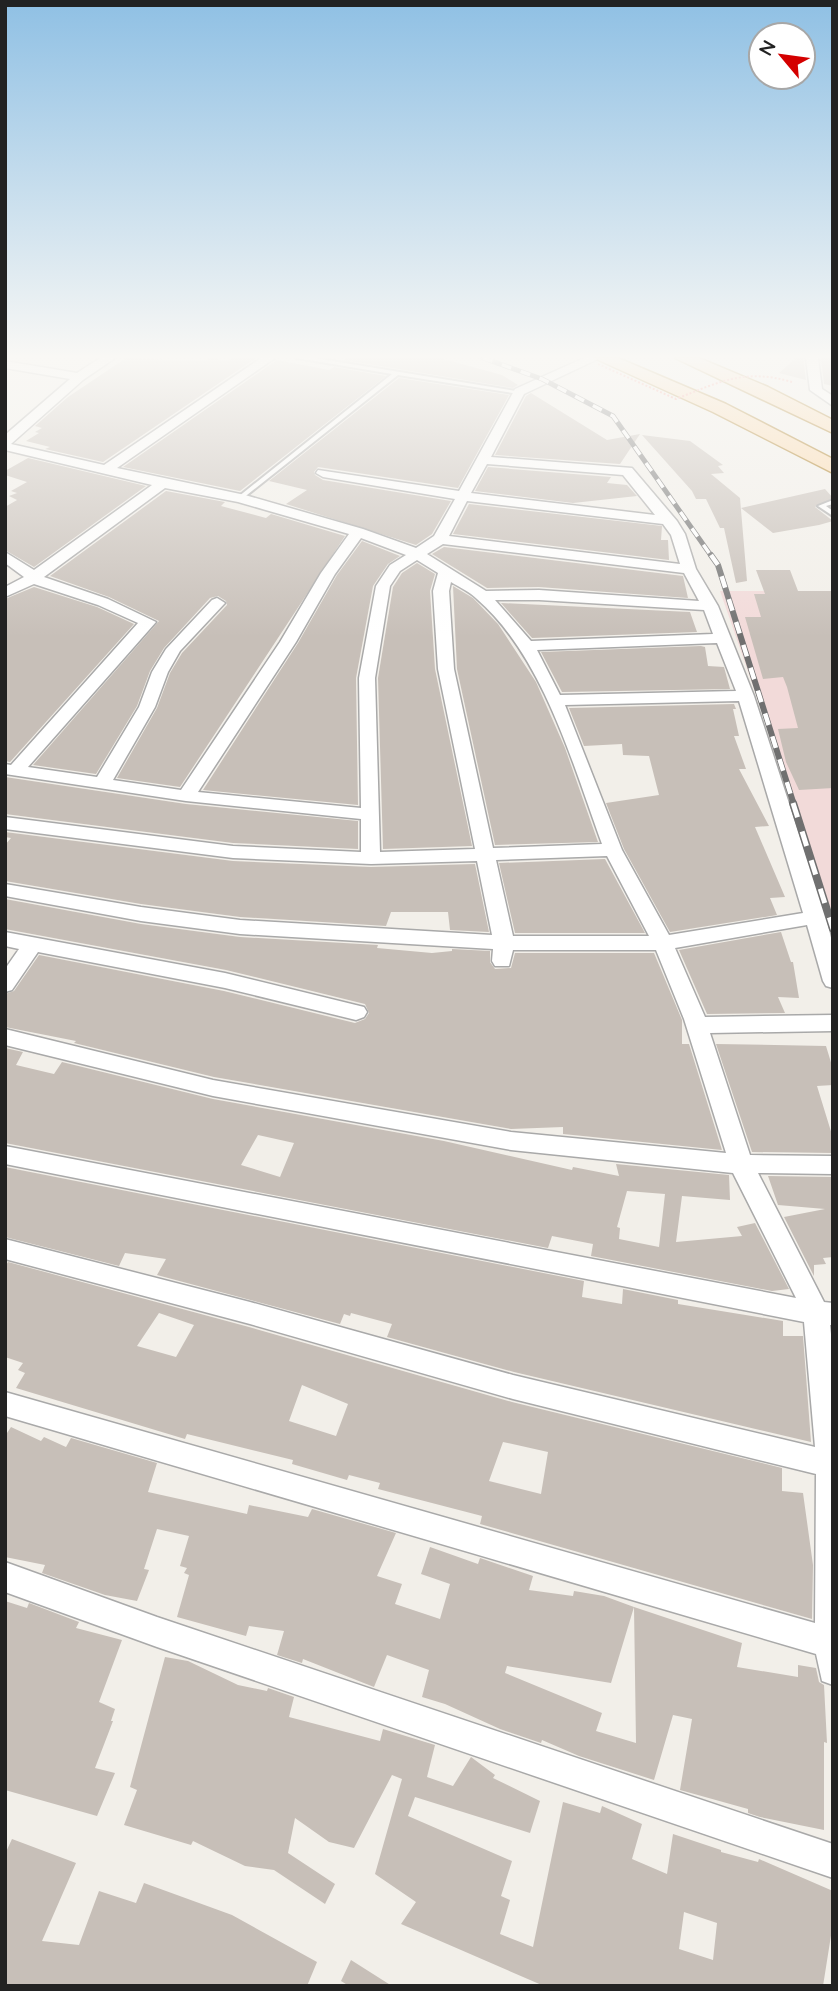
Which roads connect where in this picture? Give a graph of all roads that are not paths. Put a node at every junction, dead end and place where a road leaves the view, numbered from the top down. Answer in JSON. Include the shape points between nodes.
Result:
{"nodes":[{"id":1,"x":33,"y":451,"type":"edge"},
{"id":2,"x":133,"y":451,"type":"edge"},
{"id":3,"x":299,"y":451,"type":"edge"},
{"id":4,"x":488,"y":451,"type":"edge"},
{"id":5,"x":805,"y":451,"type":"edge"},
{"id":6,"x":483,"y":460,"type":"junction"},
{"id":7,"x":833,"y":467,"type":"edge"},
{"id":8,"x":107,"y":469,"type":"junction"},
{"id":9,"x":323,"y":473,"type":"dead end"},
{"id":10,"x":163,"y":483,"type":"junction"},
{"id":11,"x":462,"y":496,"type":"junction"},
{"id":12,"x":240,"y":498,"type":"junction"},
{"id":13,"x":833,"y":502,"type":"edge"},
{"id":14,"x":833,"y":514,"type":"edge"},
{"id":15,"x":670,"y":521,"type":"junction"},
{"id":16,"x":358,"y":532,"type":"junction"},
{"id":17,"x":440,"y":540,"type":"junction"},
{"id":18,"x":418,"y":554,"type":"junction"},
{"id":19,"x":5,"y":556,"type":"edge"},
{"id":20,"x":689,"y":569,"type":"junction"},
{"id":21,"x":445,"y":573,"type":"junction"},
{"id":22,"x":35,"y":577,"type":"junction"},
{"id":23,"x":5,"y":593,"type":"edge"},
{"id":24,"x":483,"y":596,"type":"junction"},
{"id":25,"x":217,"y":603,"type":"dead end"},
{"id":26,"x":710,"y":606,"type":"junction"},
{"id":27,"x":723,"y":638,"type":"junction"},
{"id":28,"x":527,"y":646,"type":"junction"},
{"id":29,"x":746,"y":696,"type":"junction"},
{"id":30,"x":554,"y":700,"type":"junction"},
{"id":31,"x":10,"y":770,"type":"edge"},
{"id":32,"x":102,"y":784,"type":"junction"},
{"id":33,"x":186,"y":796,"type":"junction"},
{"id":34,"x":368,"y":814,"type":"junction"},
{"id":35,"x":5,"y":823,"type":"edge"},
{"id":36,"x":613,"y":850,"type":"junction"},
{"id":37,"x":487,"y":853,"type":"junction"},
{"id":38,"x":371,"y":858,"type":"junction"},
{"id":39,"x":5,"y":890,"type":"edge"},
{"id":40,"x":816,"y":917,"type":"junction"},
{"id":41,"x":5,"y":939,"type":"edge"},
{"id":42,"x":663,"y":943,"type":"junction"},
{"id":43,"x":33,"y":944,"type":"junction"},
{"id":44,"x":503,"y":952,"type":"junction"},
{"id":45,"x":833,"y":981,"type":"edge"},
{"id":46,"x":5,"y":985,"type":"edge"},
{"id":47,"x":356,"y":1012,"type":"dead end"},
{"id":48,"x":833,"y":1023,"type":"edge"},
{"id":49,"x":696,"y":1025,"type":"junction"},
{"id":50,"x":5,"y":1037,"type":"edge"},
{"id":51,"x":5,"y":1155,"type":"edge"},
{"id":52,"x":741,"y":1164,"type":"junction"},
{"id":53,"x":833,"y":1165,"type":"edge"},
{"id":54,"x":5,"y":1250,"type":"edge"},
{"id":55,"x":824,"y":1313,"type":"edge"},
{"id":56,"x":5,"y":1404,"type":"edge"},
{"id":57,"x":832,"y":1465,"type":"edge"},
{"id":58,"x":5,"y":1577,"type":"edge"},
{"id":59,"x":831,"y":1657,"type":"edge"},
{"id":60,"x":833,"y":1861,"type":"edge"}],
"edges":[{"from":1,"to":8,"type":"street"},
{"from":2,"to":8,"type":"street"},
{"from":3,"to":12,"type":"lane"},
{"from":4,"to":6,"type":"street"},
{"from":5,"to":7,"type":"main road"},
{"from":6,"to":11,"type":"street"},
{"from":6,"to":15,"type":"street","via":[[627,471]]},
{"from":8,"to":10,"type":"street"},
{"from":9,"to":11,"type":"street"},
{"from":10,"to":12,"type":"street"},
{"from":10,"to":22,"type":"street"},
{"from":11,"to":15,"type":"street"},
{"from":11,"to":17,"type":"street"},
{"from":12,"to":16,"type":"street"},
{"from":13,"to":14,"type":"lane","via":[[821,506]]},
{"from":15,"to":20,"type":"street"},
{"from":16,"to":18,"type":"street"},
{"from":16,"to":33,"type":"street"},
{"from":17,"to":18,"type":"street"},
{"from":17,"to":20,"type":"street"},
{"from":18,"to":21,"type":"street"},
{"from":18,"to":34,"type":"street","via":[[395,568],[383,586],[367,678]]},
{"from":19,"to":22,"type":"street"},
{"from":20,"to":26,"type":"street"},
{"from":21,"to":24,"type":"street"},
{"from":21,"to":37,"type":"street","via":[[441,591],[446,669]]},
{"from":22,"to":23,"type":"street"},
{"from":22,"to":31,"type":"street","via":[[148,624]]},
{"from":24,"to":26,"type":"street"},
{"from":24,"to":28,"type":"street"},
{"from":25,"to":32,"type":"street","via":[[174,649]]},
{"from":26,"to":27,"type":"street"},
{"from":27,"to":28,"type":"street"},
{"from":27,"to":29,"type":"street"},
{"from":28,"to":30,"type":"street"},
{"from":29,"to":30,"type":"street"},
{"from":29,"to":40,"type":"street"},
{"from":30,"to":36,"type":"street"},
{"from":31,"to":32,"type":"street"},
{"from":32,"to":33,"type":"street"},
{"from":33,"to":34,"type":"street"},
{"from":34,"to":38,"type":"street"},
{"from":35,"to":38,"type":"street","via":[[233,852]]},
{"from":36,"to":37,"type":"street"},
{"from":36,"to":42,"type":"street"},
{"from":37,"to":38,"type":"street"},
{"from":37,"to":44,"type":"street"},
{"from":39,"to":44,"type":"street","via":[[240,927]]},
{"from":40,"to":42,"type":"street"},
{"from":40,"to":45,"type":"street"},
{"from":41,"to":43,"type":"street"},
{"from":42,"to":44,"type":"street"},
{"from":42,"to":49,"type":"street"},
{"from":43,"to":46,"type":"street"},
{"from":43,"to":47,"type":"street","via":[[177,969]]},
{"from":48,"to":49,"type":"street"},
{"from":49,"to":52,"type":"street"},
{"from":50,"to":52,"type":"street","via":[[213,1088],[497,1139]]},
{"from":51,"to":55,"type":"street"},
{"from":52,"to":53,"type":"street"},
{"from":52,"to":55,"type":"street"},
{"from":54,"to":57,"type":"street","via":[[513,1387]]},
{"from":55,"to":57,"type":"street"},
{"from":56,"to":59,"type":"street"},
{"from":57,"to":59,"type":"street"},
{"from":58,"to":60,"type":"street"}]}
